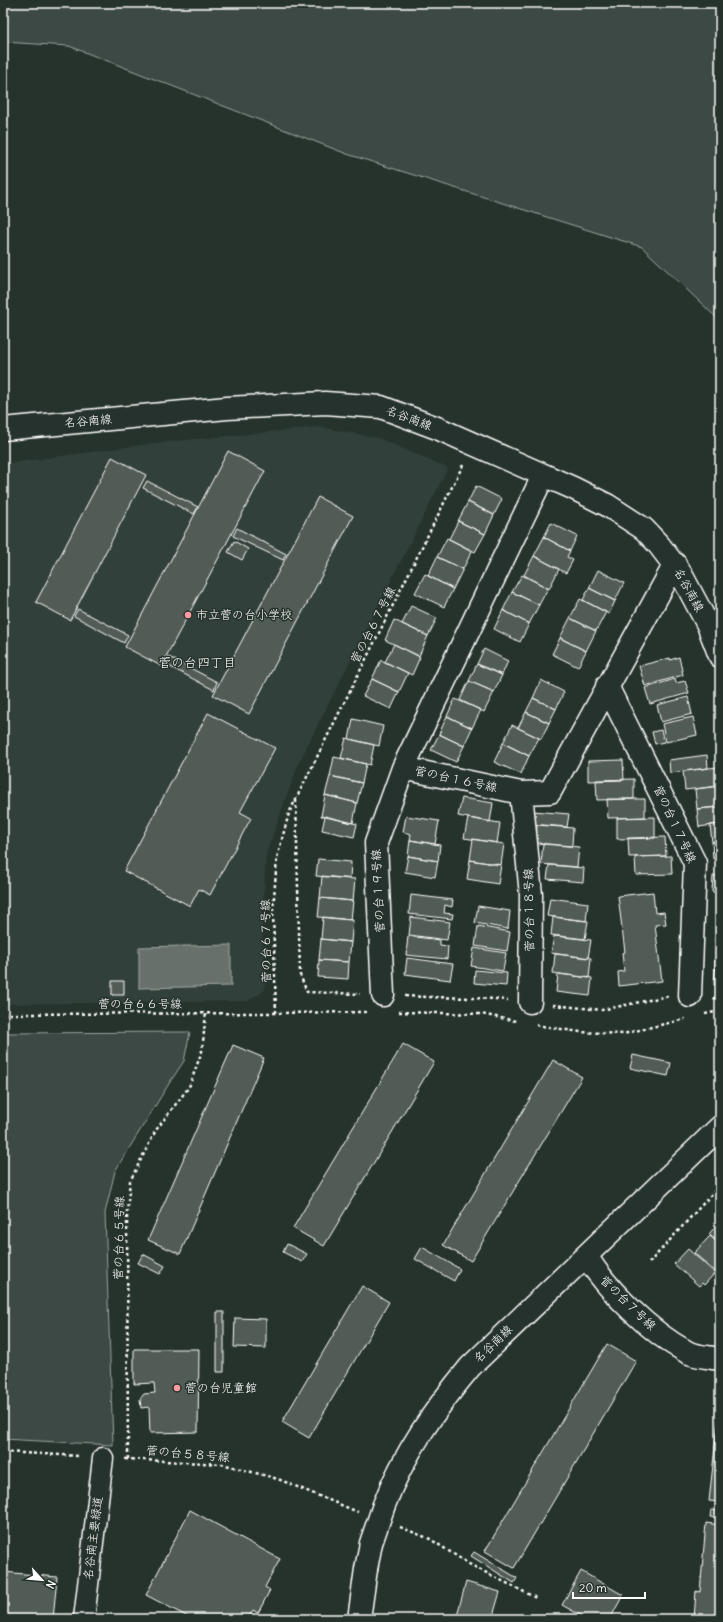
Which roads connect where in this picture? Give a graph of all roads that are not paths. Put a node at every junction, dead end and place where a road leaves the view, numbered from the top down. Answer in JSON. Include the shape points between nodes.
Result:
{"nodes":[{"id":1,"x":3,"y":429,"type":"edge"},
{"id":2,"x":543,"y":476,"type":"junction"},
{"id":3,"x":675,"y":564,"type":"junction"},
{"id":4,"x":720,"y":656,"type":"edge"},
{"id":5,"x":608,"y":686,"type":"junction"},
{"id":6,"x":403,"y":768,"type":"junction"},
{"id":7,"x":521,"y":793,"type":"junction"},
{"id":8,"x":383,"y":995,"type":"road end"},
{"id":9,"x":690,"y":996,"type":"road end"},
{"id":10,"x":530,"y":1002,"type":"road end"},
{"id":11,"x":720,"y":1127,"type":"edge"},
{"id":12,"x":586,"y":1256,"type":"junction"},
{"id":13,"x":720,"y":1360,"type":"edge"},
{"id":14,"x":103,"y":1458,"type":"road end"},
{"id":15,"x":84,"y":1619,"type":"edge"},
{"id":16,"x":359,"y":1619,"type":"edge"}],
"edges":[{"from":1,"to":2,"type":"street","name":"名谷南線","via":[[227,408],[325,403],[381,407],[437,428]]},
{"from":2,"to":3,"type":"street","name":"名谷南線","via":[[607,505],[644,530]]},
{"from":2,"to":6,"type":"street","name":"菅の台１６号線"},
{"from":3,"to":4,"type":"street","name":"名谷南線","via":[[708,625]]},
{"from":3,"to":5,"type":"street","name":"菅の台１６号線"},
{"from":5,"to":7,"type":"street","name":"菅の台１６号線","via":[[550,792]]},
{"from":5,"to":9,"type":"street","name":"菅の台１７号線","via":[[695,863]]},
{"from":6,"to":7,"type":"street","name":"菅の台１６号線"},
{"from":6,"to":8,"type":"street","name":"菅の台１９号線","via":[[376,844]]},
{"from":7,"to":10,"type":"street","name":"菅の台１８号線","via":[[531,895]]},
{"from":11,"to":12,"type":"street","name":"名谷南線"},
{"from":12,"to":13,"type":"street","name":"菅の台７号線","via":[[598,1275],[649,1326],[689,1352]]},
{"from":12,"to":16,"type":"street","name":"名谷南線","bridge":true,"via":[[470,1367],[451,1389],[407,1454],[391,1486],[374,1510]]},
{"from":14,"to":15,"type":"street","name":"名谷南主要緑道"}]}
